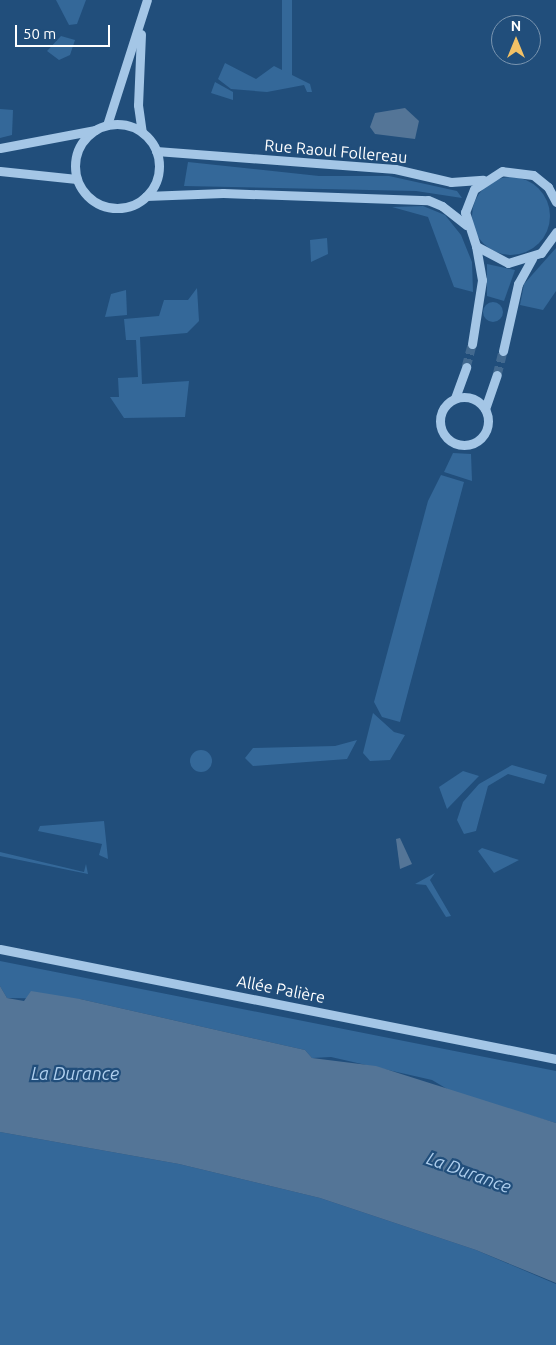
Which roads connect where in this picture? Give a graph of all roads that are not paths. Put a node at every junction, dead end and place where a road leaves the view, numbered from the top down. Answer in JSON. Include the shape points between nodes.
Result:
{"nodes":[{"id":1,"x":147,"y":0,"type":"edge"},
{"id":2,"x":143,"y":16,"type":"junction"},
{"id":3,"x":107,"y":125,"type":"junction"},
{"id":4,"x":95,"y":130,"type":"junction"},
{"id":5,"x":142,"y":132,"type":"junction"},
{"id":6,"x":0,"y":148,"type":"edge"},
{"id":7,"x":156,"y":151,"type":"junction"},
{"id":8,"x":0,"y":171,"type":"edge"},
{"id":9,"x":77,"y":179,"type":"junction"},
{"id":10,"x":483,"y":180,"type":"junction"},
{"id":11,"x":552,"y":188,"type":"edge"},
{"id":12,"x":146,"y":196,"type":"junction"},
{"id":13,"x":556,"y":202,"type":"edge"},
{"id":14,"x":466,"y":225,"type":"junction"},
{"id":15,"x":556,"y":232,"type":"edge"},
{"id":16,"x":476,"y":246,"type":"junction"},
{"id":17,"x":532,"y":259,"type":"junction"},
{"id":18,"x":472,"y":344,"type":"tunnel mouth"},
{"id":19,"x":503,"y":352,"type":"tunnel mouth"},
{"id":20,"x":466,"y":367,"type":"tunnel mouth"},
{"id":21,"x":497,"y":375,"type":"tunnel mouth"},
{"id":22,"x":455,"y":398,"type":"junction"},
{"id":23,"x":485,"y":409,"type":"junction"},
{"id":24,"x":0,"y":949,"type":"edge"},
{"id":25,"x":556,"y":1059,"type":"edge"}],
"edges":[{"from":1,"to":2,"type":"street"},
{"from":2,"to":3,"type":"street"},
{"from":2,"to":5,"type":"street","via":[[138,75]]},
{"from":3,"to":4,"type":"street"},
{"from":3,"to":5,"type":"street","via":[[119,124]]},
{"from":4,"to":6,"type":"street"},
{"from":4,"to":9,"type":"street","via":[[78,151]]},
{"from":5,"to":7,"type":"street"},
{"from":7,"to":10,"type":"street","name":"Rue Raoul Follereau","via":[[395,169],[446,181]]},
{"from":7,"to":12,"type":"street","via":[[157,180]]},
{"from":8,"to":9,"type":"street"},
{"from":9,"to":12,"type":"street","via":[[89,197],[108,206],[128,206]]},
{"from":10,"to":11,"type":"street","name":"Rue Raoul Follereau","via":[[512,170],[533,175]]},
{"from":10,"to":14,"type":"street","via":[[468,200]]},
{"from":11,"to":13,"type":"street"},
{"from":12,"to":14,"type":"street","via":[[208,192],[428,200],[442,206]]},
{"from":14,"to":16,"type":"street"},
{"from":15,"to":17,"type":"street","via":[[548,246]]},
{"from":16,"to":17,"type":"street","via":[[508,263]]},
{"from":16,"to":18,"type":"street","via":[[482,280]]},
{"from":17,"to":19,"type":"street","via":[[518,284]]},
{"from":20,"to":22,"type":"street"},
{"from":21,"to":23,"type":"street"},
{"from":22,"to":23,"type":"street","via":[[472,398]]},
{"from":22,"to":23,"type":"street","via":[[443,409],[440,427],[444,436],[459,445],[483,437],[489,422]]},
{"from":24,"to":25,"type":"street","name":"Allée Palière"}]}
